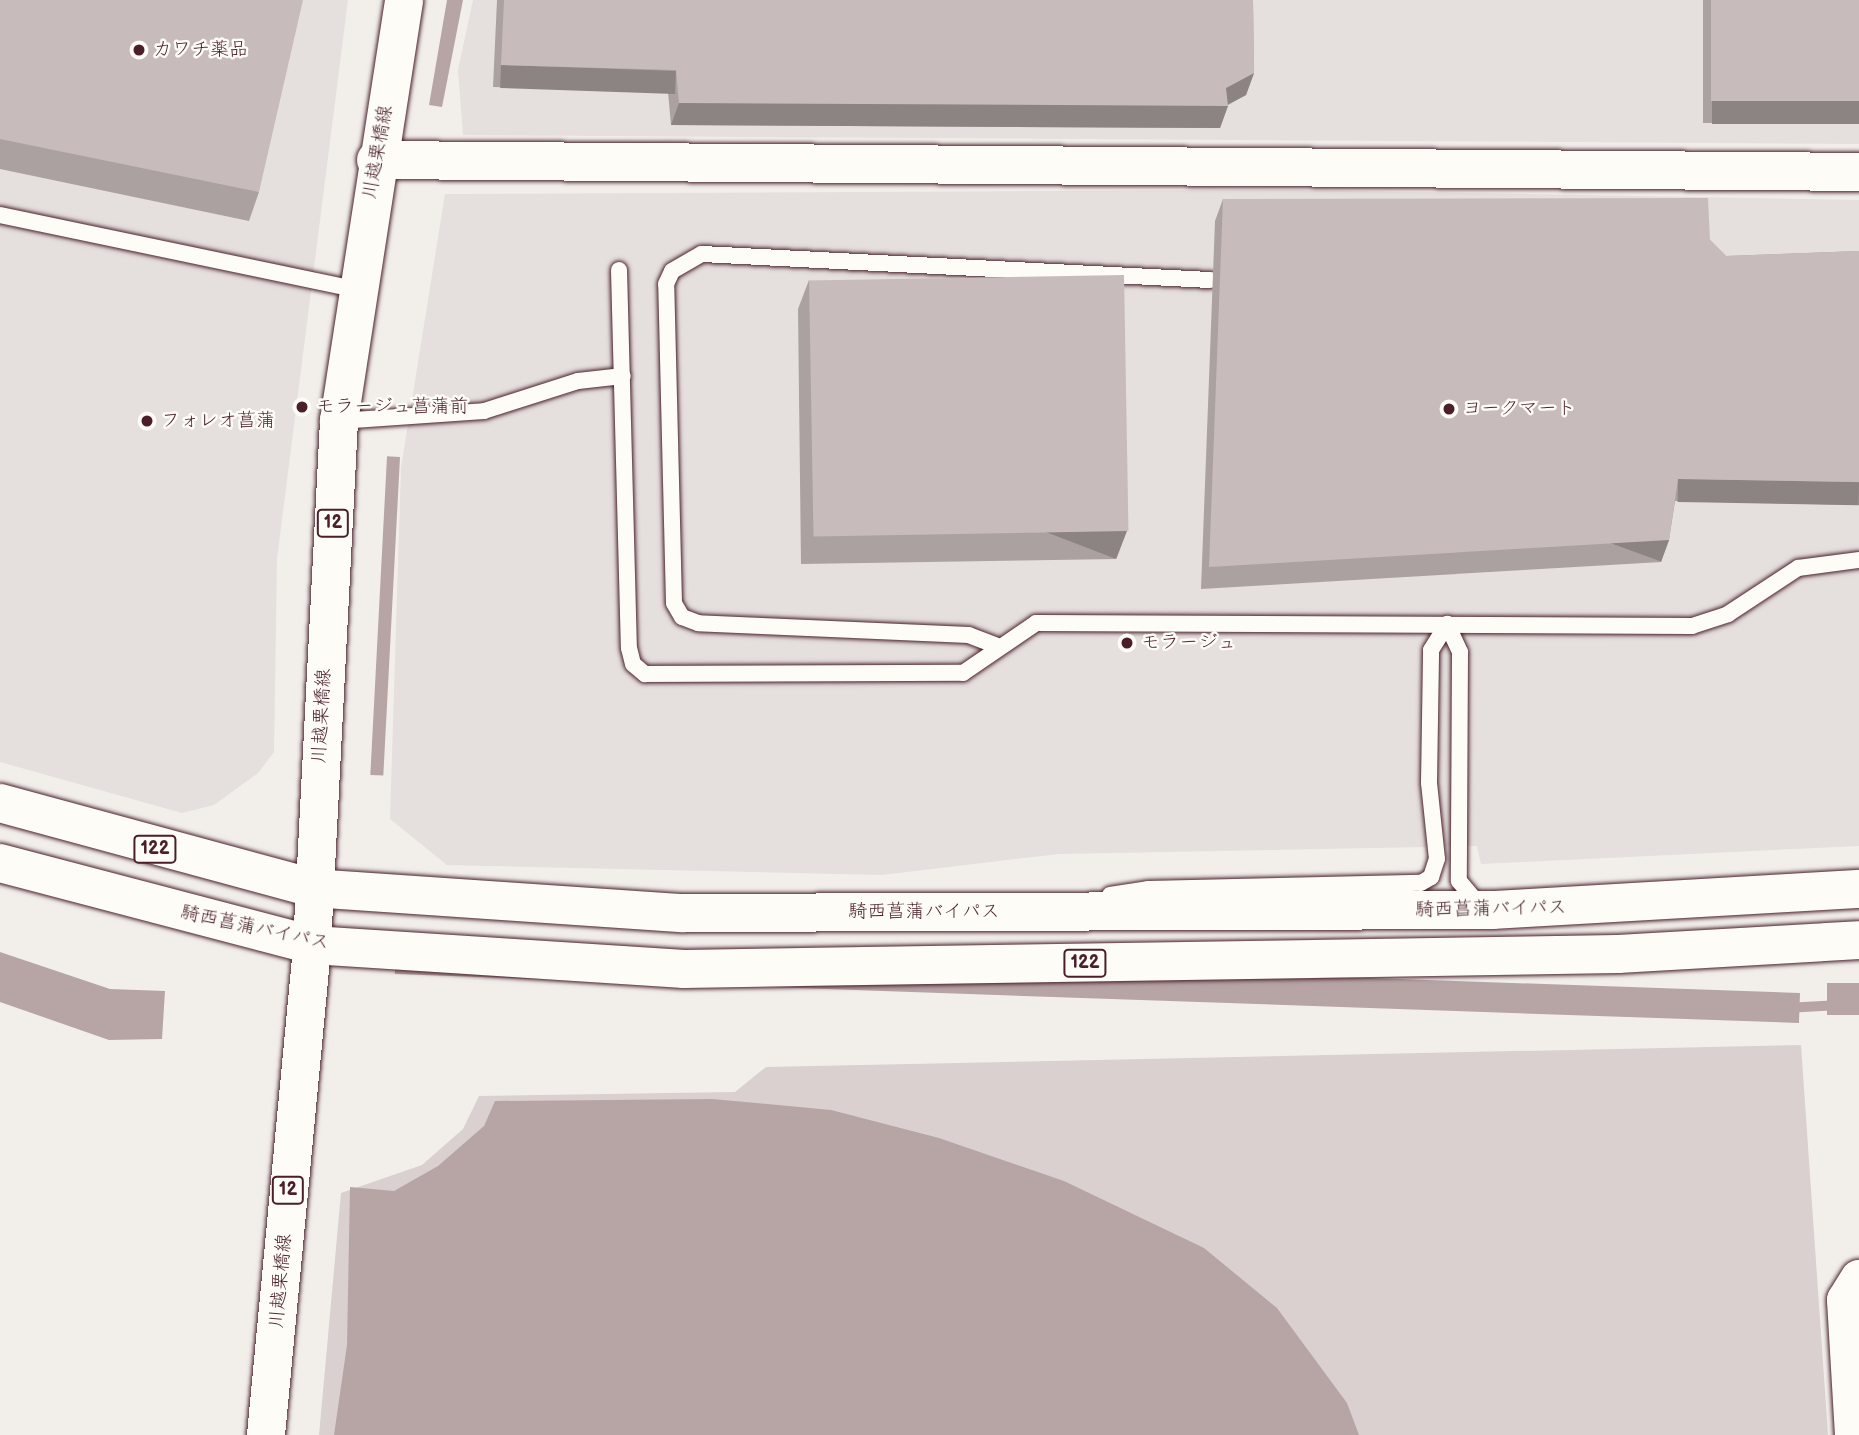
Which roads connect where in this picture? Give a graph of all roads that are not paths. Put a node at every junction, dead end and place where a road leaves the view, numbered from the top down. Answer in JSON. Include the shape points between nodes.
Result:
{"nodes":[{"id":1,"x":404,"y":0,"type":"edge"},
{"id":2,"x":376,"y":160,"type":"junction"},
{"id":3,"x":1859,"y":172,"type":"edge"},
{"id":4,"x":0,"y":215,"type":"edge"},
{"id":5,"x":619,"y":270,"type":"dead end"},
{"id":6,"x":1210,"y":280,"type":"dead end"},
{"id":7,"x":355,"y":289,"type":"junction"},
{"id":8,"x":623,"y":376,"type":"junction"},
{"id":9,"x":339,"y":421,"type":"junction"},
{"id":10,"x":1859,"y":560,"type":"edge"},
{"id":11,"x":1447,"y":624,"type":"junction"},
{"id":12,"x":1000,"y":647,"type":"junction"},
{"id":13,"x":0,"y":803,"type":"edge"},
{"id":14,"x":0,"y":863,"type":"edge"},
{"id":15,"x":312,"y":888,"type":"junction"},
{"id":16,"x":1859,"y":889,"type":"edge"},
{"id":17,"x":1493,"y":910,"type":"junction"},
{"id":18,"x":1021,"y":911,"type":"junction"},
{"id":19,"x":1859,"y":940,"type":"edge"},
{"id":20,"x":312,"y":945,"type":"junction"},
{"id":21,"x":1859,"y":1279,"type":"edge"},
{"id":22,"x":266,"y":1435,"type":"edge"},
{"id":23,"x":1854,"y":1435,"type":"edge"}],
"edges":[{"from":1,"to":2,"type":"main road","name":"川越栗橋線","number":"12"},
{"from":2,"to":3,"type":"main road"},
{"from":2,"to":7,"type":"main road","name":"川越栗橋線","number":"12"},
{"from":4,"to":7,"type":"lane"},
{"from":5,"to":8,"type":"lane"},
{"from":6,"to":12,"type":"lane","via":[[702,254],[672,271],[666,284],[674,603],[682,617],[698,623],[943,634]]},
{"from":7,"to":9,"type":"main road","name":"川越栗橋線","number":"12"},
{"from":8,"to":9,"type":"lane","via":[[578,381],[484,411]]},
{"from":8,"to":12,"type":"lane","via":[[629,648],[633,664],[645,674],[963,673]]},
{"from":9,"to":15,"type":"main road","name":"川越栗橋線","number":"12"},
{"from":10,"to":11,"type":"lane","via":[[1798,568],[1708,624]]},
{"from":11,"to":12,"type":"lane","via":[[1036,623]]},
{"from":11,"to":17,"type":"lane","via":[[1460,652],[1459,881],[1465,894]]},
{"from":11,"to":18,"type":"lane","via":[[1431,650],[1429,783],[1437,859],[1431,877],[1421,883],[1148,889]]},
{"from":13,"to":15,"type":"main road","name":"騎西菖蒲バイパス","number":"122"},
{"from":14,"to":20,"type":"main road","name":"騎西菖蒲バイパス","number":"122"},
{"from":15,"to":18,"type":"main road","name":"騎西菖蒲バイパス","number":"122","via":[[682,913]]},
{"from":15,"to":20,"type":"main road","name":"川越栗橋線","number":"12"},
{"from":16,"to":17,"type":"main road","name":"騎西菖蒲バイパス","number":"122"},
{"from":17,"to":18,"type":"main road","name":"騎西菖蒲バイパス","number":"122"},
{"from":19,"to":20,"type":"main road","name":"騎西菖蒲バイパス","number":"122","via":[[1605,954],[684,969]]},
{"from":20,"to":22,"type":"main road","name":"川越栗橋線","number":"12"},
{"from":21,"to":23,"type":"main road","via":[[1846,1300]]}]}
